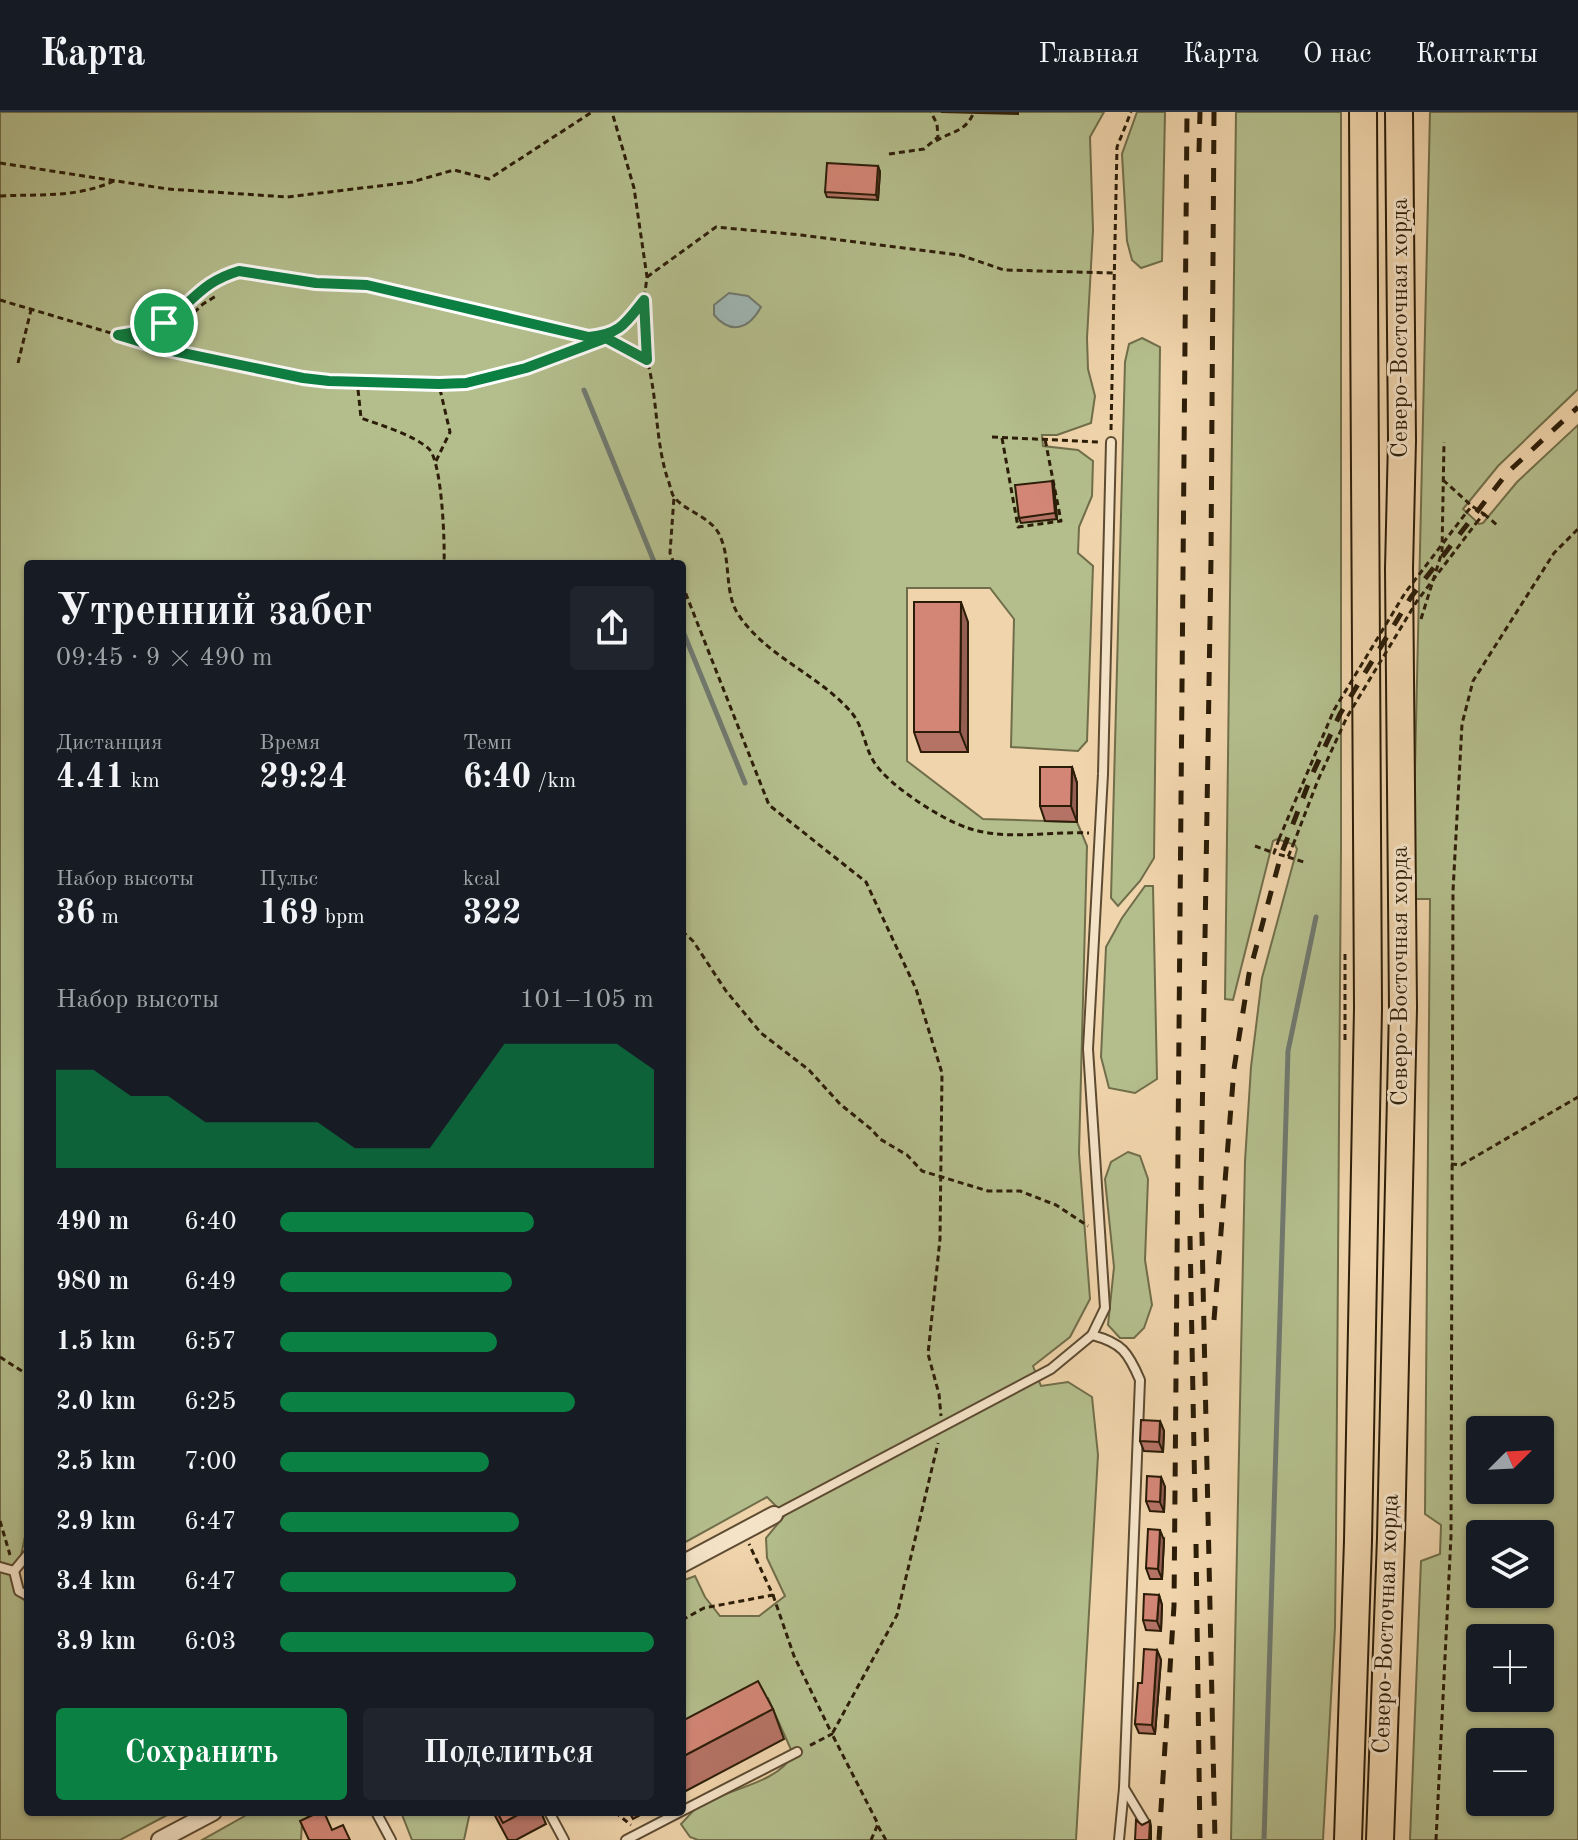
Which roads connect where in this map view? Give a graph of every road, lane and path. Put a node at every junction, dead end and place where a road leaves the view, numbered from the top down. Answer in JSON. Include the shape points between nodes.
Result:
{"nodes":[{"id":1,"x":592,"y":112,"type":"edge"},
{"id":2,"x":612,"y":112,"type":"edge"},
{"id":3,"x":931,"y":112,"type":"edge"},
{"id":4,"x":1131,"y":112,"type":"edge"},
{"id":5,"x":1363,"y":112,"type":"edge"},
{"id":6,"x":1399,"y":112,"type":"edge"},
{"id":7,"x":973,"y":114,"type":"edge"},
{"id":8,"x":930,"y":146,"type":"junction"},
{"id":9,"x":889,"y":154,"type":"dead end"},
{"id":10,"x":0,"y":163,"type":"edge"},
{"id":11,"x":116,"y":181,"type":"junction"},
{"id":12,"x":0,"y":196,"type":"edge"},
{"id":13,"x":1114,"y":273,"type":"junction"},
{"id":14,"x":647,"y":277,"type":"junction"},
{"id":15,"x":216,"y":296,"type":"dead end"},
{"id":16,"x":0,"y":300,"type":"edge"},
{"id":17,"x":644,"y":300,"type":"junction"},
{"id":18,"x":31,"y":310,"type":"junction"},
{"id":19,"x":118,"y":335,"type":"junction"},
{"id":20,"x":608,"y":336,"type":"junction"},
{"id":21,"x":158,"y":347,"type":"junction"},
{"id":22,"x":647,"y":360,"type":"junction"},
{"id":23,"x":18,"y":363,"type":"dead end"},
{"id":24,"x":357,"y":380,"type":"junction"},
{"id":25,"x":439,"y":384,"type":"junction"},
{"id":26,"x":992,"y":437,"type":"dead end"},
{"id":27,"x":1002,"y":438,"type":"junction"},
{"id":28,"x":1045,"y":439,"type":"junction"},
{"id":29,"x":1111,"y":442,"type":"junction"},
{"id":30,"x":1444,"y":442,"type":"dead end"},
{"id":31,"x":436,"y":461,"type":"junction"},
{"id":32,"x":1443,"y":480,"type":"junction"},
{"id":33,"x":674,"y":497,"type":"junction"},
{"id":34,"x":1472,"y":506,"type":"junction"},
{"id":35,"x":1484,"y":514,"type":"junction"},
{"id":36,"x":1497,"y":525,"type":"dead end"},
{"id":37,"x":1578,"y":529,"type":"edge"},
{"id":38,"x":444,"y":560,"type":"edge"},
{"id":39,"x":673,"y":560,"type":"edge"},
{"id":40,"x":686,"y":594,"type":"edge"},
{"id":41,"x":1421,"y":618,"type":"dead end"},
{"id":42,"x":1346,"y":683,"type":"dead end"},
{"id":43,"x":1346,"y":731,"type":"dead end"},
{"id":44,"x":1100,"y":834,"type":"junction"},
{"id":45,"x":1255,"y":846,"type":"dead end"},
{"id":46,"x":1274,"y":853,"type":"junction"},
{"id":47,"x":1288,"y":857,"type":"junction"},
{"id":48,"x":1307,"y":863,"type":"dead end"},
{"id":49,"x":686,"y":935,"type":"edge"},
{"id":50,"x":1345,"y":953,"type":"dead end"},
{"id":51,"x":1345,"y":1049,"type":"dead end"},
{"id":52,"x":1578,"y":1097,"type":"edge"},
{"id":53,"x":1451,"y":1164,"type":"junction"},
{"id":54,"x":942,"y":1176,"type":"junction"},
{"id":55,"x":1101,"y":1234,"type":"junction"},
{"id":56,"x":1092,"y":1335,"type":"junction"},
{"id":57,"x":0,"y":1357,"type":"edge"},
{"id":58,"x":24,"y":1372,"type":"edge"},
{"id":59,"x":942,"y":1427,"type":"junction"},
{"id":60,"x":774,"y":1515,"type":"joint"},
{"id":61,"x":0,"y":1521,"type":"edge"},
{"id":62,"x":743,"y":1532,"type":"junction"},
{"id":63,"x":24,"y":1559,"type":"edge"},
{"id":64,"x":686,"y":1562,"type":"edge"},
{"id":65,"x":0,"y":1567,"type":"edge"},
{"id":66,"x":14,"y":1571,"type":"junction"},
{"id":67,"x":24,"y":1594,"type":"edge"},
{"id":68,"x":773,"y":1595,"type":"junction"},
{"id":69,"x":686,"y":1618,"type":"edge"},
{"id":70,"x":832,"y":1734,"type":"junction"},
{"id":71,"x":797,"y":1752,"type":"joint"},
{"id":72,"x":1124,"y":1788,"type":"junction"},
{"id":73,"x":686,"y":1809,"type":"edge"},
{"id":74,"x":205,"y":1816,"type":"edge"},
{"id":75,"x":378,"y":1816,"type":"edge"},
{"id":76,"x":551,"y":1816,"type":"edge"},
{"id":77,"x":620,"y":1816,"type":"edge"},
{"id":78,"x":673,"y":1816,"type":"edge"},
{"id":79,"x":1145,"y":1823,"type":"edge"},
{"id":80,"x":878,"y":1824,"type":"junction"},
{"id":81,"x":640,"y":1833,"type":"junction"},
{"id":82,"x":160,"y":1840,"type":"edge"},
{"id":83,"x":391,"y":1840,"type":"edge"},
{"id":84,"x":564,"y":1840,"type":"edge"},
{"id":85,"x":626,"y":1840,"type":"edge"},
{"id":86,"x":871,"y":1840,"type":"edge"},
{"id":87,"x":886,"y":1840,"type":"edge"},
{"id":88,"x":1119,"y":1840,"type":"edge"},
{"id":89,"x":1348,"y":1840,"type":"edge"},
{"id":90,"x":1380,"y":1840,"type":"edge"},
{"id":91,"x":1436,"y":1840,"type":"edge"}],
"edges":[{"from":1,"to":11,"type":"path","via":[[489,179],[454,170],[412,182],[287,197]]},
{"from":2,"to":14,"type":"path","via":[[634,188]]},
{"from":3,"to":8,"type":"path","via":[[938,137]]},
{"from":4,"to":13,"type":"path","via":[[1117,147]]},
{"from":5,"to":89,"type":"main road","name":"Северо-Восточная хорда","via":[[1368,1008]]},
{"from":6,"to":90,"type":"main road","name":"Северо-Восточная хорда","via":[[1403,1008]]},
{"from":7,"to":8,"type":"path","via":[[961,130]]},
{"from":8,"to":9,"type":"path"},
{"from":10,"to":11,"type":"path"},
{"from":11,"to":12,"type":"path","via":[[69,195]]},
{"from":13,"to":14,"type":"path","via":[[1004,270],[960,255],[716,227]]},
{"from":13,"to":29,"type":"path"},
{"from":14,"to":17,"type":"path"},
{"from":15,"to":21,"type":"path"},
{"from":16,"to":18,"type":"path"},
{"from":17,"to":20,"type":"path"},
{"from":17,"to":22,"type":"path"},
{"from":18,"to":19,"type":"path"},
{"from":18,"to":23,"type":"path"},
{"from":19,"to":20,"type":"path","via":[[164,323],[218,277],[239,271],[367,285],[579,335]]},
{"from":19,"to":21,"type":"path"},
{"from":20,"to":22,"type":"path"},
{"from":20,"to":25,"type":"path","via":[[526,368]]},
{"from":21,"to":24,"type":"path","via":[[303,378]]},
{"from":22,"to":33,"type":"path","via":[[659,443]]},
{"from":24,"to":25,"type":"path"},
{"from":24,"to":31,"type":"path","via":[[361,418],[428,448]]},
{"from":25,"to":31,"type":"path","via":[[450,432]]},
{"from":26,"to":27,"type":"path"},
{"from":27,"to":28,"type":"path"},
{"from":27,"to":28,"type":"path","via":[[1018,527],[1061,521]]},
{"from":28,"to":29,"type":"path"},
{"from":29,"to":44,"type":"lane"},
{"from":30,"to":32,"type":"path"},
{"from":31,"to":38,"type":"path"},
{"from":32,"to":34,"type":"path"},
{"from":32,"to":41,"type":"path","via":[[1442,552]]},
{"from":33,"to":39,"type":"path"},
{"from":33,"to":44,"type":"path","via":[[719,532],[739,616],[853,714],[874,762],[895,784],[967,828],[991,834]]},
{"from":34,"to":35,"type":"path"},
{"from":34,"to":46,"type":"path","bridge":true,"via":[[1405,593],[1334,710]]},
{"from":35,"to":36,"type":"path"},
{"from":35,"to":47,"type":"path","bridge":true,"via":[[1417,601],[1347,717]]},
{"from":37,"to":53,"type":"path","via":[[1554,553],[1473,681],[1462,724],[1453,891]]},
{"from":40,"to":54,"type":"path","via":[[769,805],[866,882],[916,989],[942,1073]]},
{"from":42,"to":43,"type":"path"},
{"from":44,"to":55,"type":"lane","via":[[1088,1049]]},
{"from":45,"to":46,"type":"path"},
{"from":46,"to":47,"type":"path"},
{"from":47,"to":48,"type":"path"},
{"from":49,"to":54,"type":"path","via":[[761,1033],[809,1070],[880,1139],[922,1171]]},
{"from":50,"to":51,"type":"path"},
{"from":52,"to":53,"type":"path","via":[[1461,1165]]},
{"from":53,"to":91,"type":"path","via":[[1451,1536]]},
{"from":54,"to":55,"type":"path","via":[[988,1191],[1020,1191],[1056,1205]]},
{"from":54,"to":59,"type":"path","via":[[928,1354]]},
{"from":55,"to":56,"type":"lane","via":[[1105,1308]]},
{"from":56,"to":59,"type":"lane","via":[[1051,1369]]},
{"from":56,"to":72,"type":"lane","via":[[1113,1341],[1131,1359],[1140,1380]]},
{"from":57,"to":58,"type":"path"},
{"from":59,"to":60,"type":"lane"},
{"from":59,"to":70,"type":"path","via":[[897,1615]]},
{"from":60,"to":62,"type":"street"},
{"from":61,"to":66,"type":"path"},
{"from":62,"to":64,"type":"street"},
{"from":62,"to":68,"type":"path"},
{"from":63,"to":66,"type":"lane"},
{"from":65,"to":66,"type":"lane"},
{"from":66,"to":67,"type":"lane"},
{"from":68,"to":69,"type":"path","via":[[704,1608]]},
{"from":68,"to":70,"type":"path","via":[[794,1656]]},
{"from":70,"to":71,"type":"path"},
{"from":70,"to":80,"type":"path"},
{"from":71,"to":73,"type":"lane"},
{"from":72,"to":79,"type":"lane"},
{"from":72,"to":88,"type":"lane"},
{"from":74,"to":82,"type":"street"},
{"from":75,"to":83,"type":"lane"},
{"from":76,"to":84,"type":"lane"},
{"from":77,"to":81,"type":"path"},
{"from":78,"to":81,"type":"lane"},
{"from":80,"to":86,"type":"path"},
{"from":80,"to":87,"type":"path"},
{"from":81,"to":85,"type":"lane"}]}
